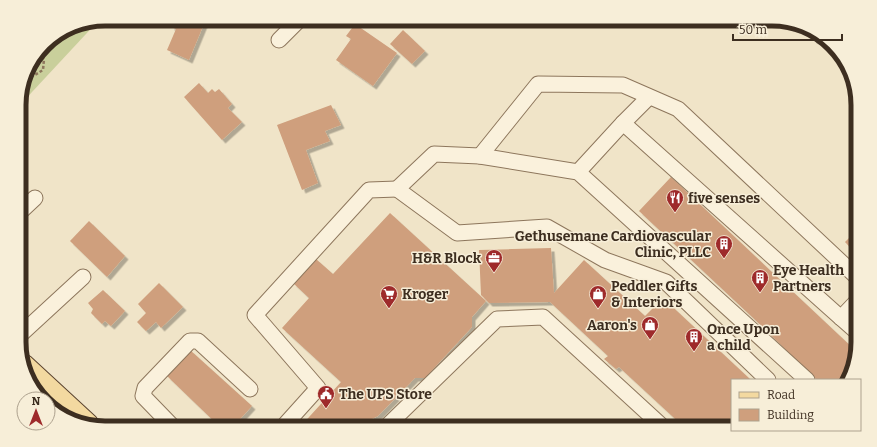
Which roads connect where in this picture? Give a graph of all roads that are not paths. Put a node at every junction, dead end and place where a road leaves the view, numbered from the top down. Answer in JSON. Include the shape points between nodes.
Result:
{"nodes":[{"id":1,"x":293,"y":26,"type":"edge"},
{"id":2,"x":279,"y":40,"type":"dead end"},
{"id":3,"x":649,"y":97,"type":"junction"},
{"id":4,"x":623,"y":123,"type":"junction"},
{"id":5,"x":480,"y":156,"type":"junction"},
{"id":6,"x":578,"y":172,"type":"junction"},
{"id":7,"x":397,"y":189,"type":"junction"},
{"id":8,"x":35,"y":198,"type":"dead end"},
{"id":9,"x":26,"y":208,"type":"edge"},
{"id":10,"x":851,"y":271,"type":"edge"},
{"id":11,"x":83,"y":277,"type":"dead end"},
{"id":12,"x":851,"y":307,"type":"edge"},
{"id":13,"x":841,"y":318,"type":"junction"},
{"id":14,"x":851,"y":327,"type":"edge"},
{"id":15,"x":26,"y":329,"type":"edge"},
{"id":16,"x":32,"y":371,"type":"edge"},
{"id":17,"x":767,"y":379,"type":"edge"},
{"id":18,"x":806,"y":379,"type":"edge"},
{"id":19,"x":250,"y":388,"type":"dead end"},
{"id":20,"x":82,"y":417,"type":"edge"},
{"id":21,"x":162,"y":421,"type":"edge"},
{"id":22,"x":288,"y":421,"type":"edge"},
{"id":23,"x":392,"y":421,"type":"edge"},
{"id":24,"x":656,"y":421,"type":"edge"}],
"edges":[{"from":1,"to":2,"type":"street"},
{"from":3,"to":4,"type":"street"},
{"from":3,"to":5,"type":"street","via":[[623,85],[538,84]]},
{"from":3,"to":10,"type":"street","via":[[678,109]]},
{"from":4,"to":6,"type":"street"},
{"from":4,"to":13,"type":"street"},
{"from":5,"to":6,"type":"street"},
{"from":5,"to":7,"type":"street","via":[[434,154]]},
{"from":6,"to":18,"type":"street"},
{"from":7,"to":17,"type":"street","via":[[457,232],[547,227],[605,260],[666,282]]},
{"from":7,"to":22,"type":"street","via":[[369,190],[255,315],[318,388]]},
{"from":8,"to":9,"type":"street"},
{"from":11,"to":15,"type":"street"},
{"from":12,"to":13,"type":"street"},
{"from":13,"to":14,"type":"street"},
{"from":16,"to":20,"type":"main road"},
{"from":19,"to":21,"type":"street","via":[[198,341],[190,341],[145,388],[143,396]]},
{"from":23,"to":24,"type":"street","via":[[497,319],[543,317]]}]}
